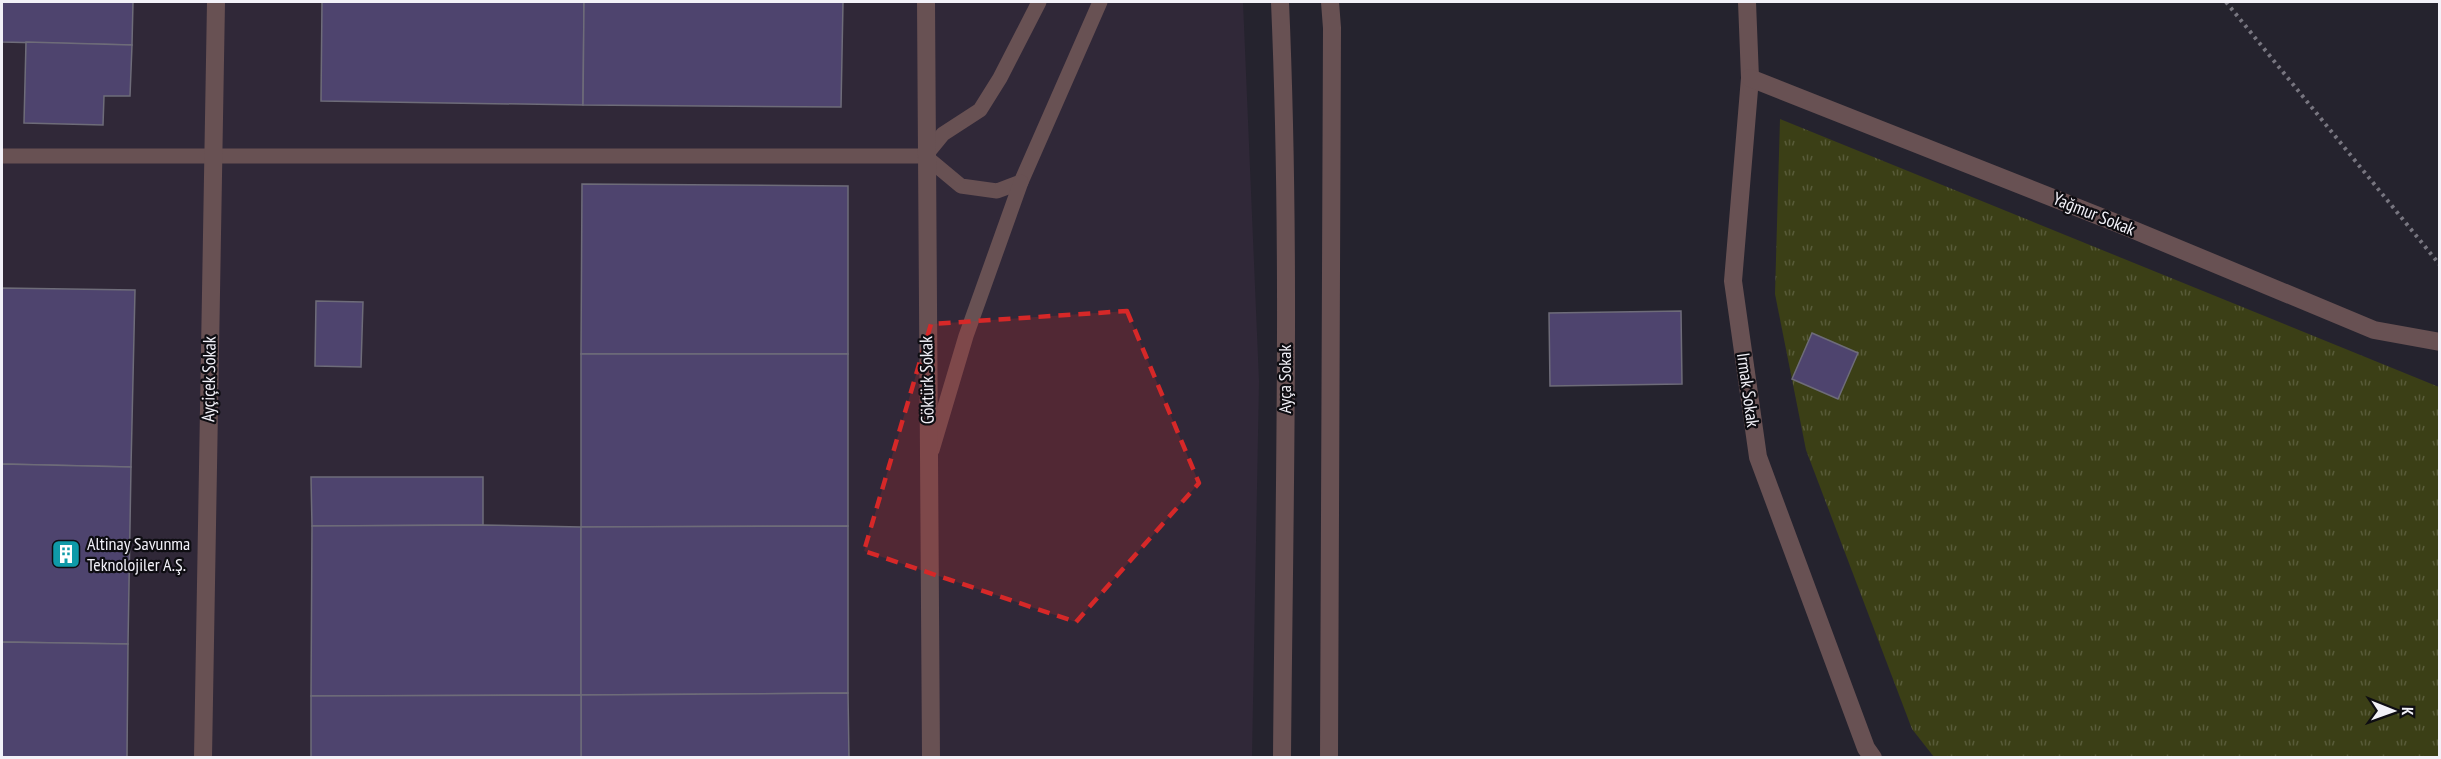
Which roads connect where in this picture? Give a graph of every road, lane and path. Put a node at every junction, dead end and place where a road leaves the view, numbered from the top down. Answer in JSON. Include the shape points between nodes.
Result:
{"nodes":[{"id":1,"x":216,"y":2,"type":"edge"},
{"id":2,"x":926,"y":2,"type":"edge"},
{"id":3,"x":1039,"y":2,"type":"edge"},
{"id":4,"x":1100,"y":2,"type":"edge"},
{"id":5,"x":1280,"y":2,"type":"edge"},
{"id":6,"x":1330,"y":2,"type":"edge"},
{"id":7,"x":1747,"y":2,"type":"edge"},
{"id":8,"x":2226,"y":2,"type":"edge"},
{"id":9,"x":1750,"y":78,"type":"junction"},
{"id":10,"x":2,"y":156,"type":"edge"},
{"id":11,"x":212,"y":156,"type":"junction"},
{"id":12,"x":926,"y":156,"type":"junction"},
{"id":13,"x":1021,"y":182,"type":"junction"},
{"id":14,"x":2439,"y":265,"type":"edge"},
{"id":15,"x":2439,"y":342,"type":"edge"},
{"id":16,"x":928,"y":464,"type":"junction"},
{"id":17,"x":203,"y":758,"type":"edge"},
{"id":18,"x":931,"y":758,"type":"edge"},
{"id":19,"x":1282,"y":758,"type":"edge"},
{"id":20,"x":1329,"y":758,"type":"edge"},
{"id":21,"x":1873,"y":758,"type":"edge"}],
"edges":[{"from":1,"to":11,"type":"street","name":"Ayçiçek Sokak"},
{"from":2,"to":12,"type":"street","name":"Göktürk Sokak"},
{"from":3,"to":12,"type":"lane","via":[[980,110],[943,134]]},
{"from":4,"to":13,"type":"lane"},
{"from":5,"to":19,"type":"street","name":"Ayça Sokak","via":[[1285,384]]},
{"from":6,"to":20,"type":"street"},
{"from":7,"to":9,"type":"street","name":"Irmak Sokak"},
{"from":8,"to":14,"type":"path"},
{"from":9,"to":15,"type":"street","name":"Yağmur Sokak","via":[[2140,232],[2374,330]]},
{"from":9,"to":21,"type":"street","name":"Irmak Sokak","via":[[1733,281],[1758,457]]},
{"from":10,"to":11,"type":"lane"},
{"from":11,"to":12,"type":"lane"},
{"from":11,"to":17,"type":"street","name":"Ayçiçek Sokak"},
{"from":12,"to":13,"type":"lane","via":[[962,186],[997,191]]},
{"from":12,"to":16,"type":"street","name":"Göktürk Sokak"},
{"from":13,"to":16,"type":"lane","via":[[966,336]]},
{"from":16,"to":18,"type":"street","name":"Göktürk Sokak"}]}
